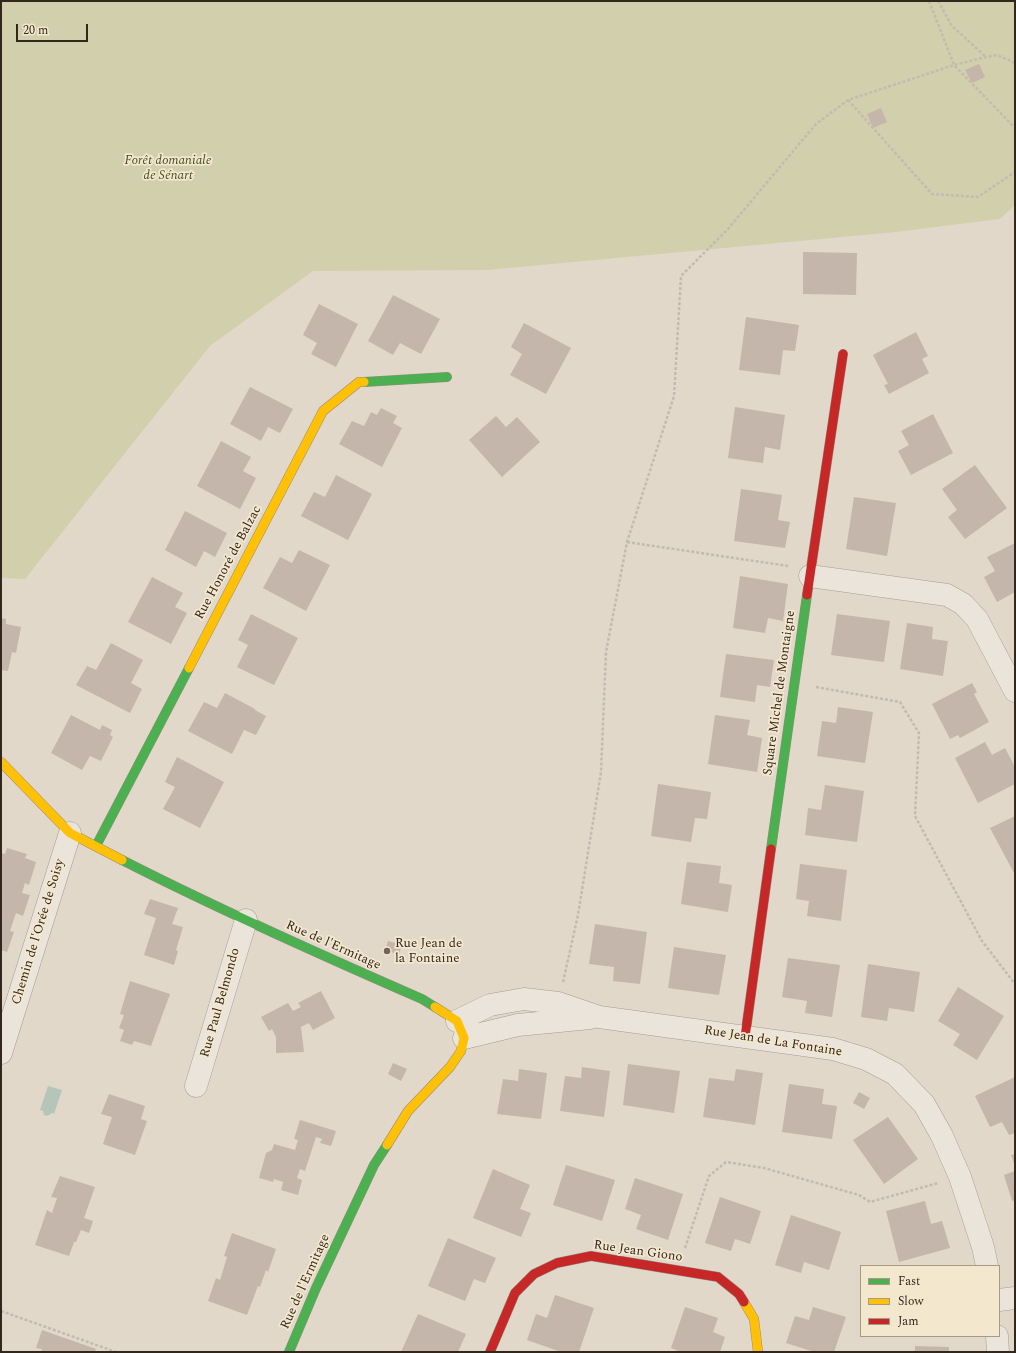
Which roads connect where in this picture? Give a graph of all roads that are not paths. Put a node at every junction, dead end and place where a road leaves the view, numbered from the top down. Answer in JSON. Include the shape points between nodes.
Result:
{"nodes":[{"id":1,"x":843,"y":354,"type":"dead end"},
{"id":2,"x":447,"y":378,"type":"dead end"},
{"id":3,"x":811,"y":573,"type":"junction"},
{"id":4,"x":1015,"y":691,"type":"edge"},
{"id":5,"x":1,"y":762,"type":"edge"},
{"id":6,"x":70,"y":833,"type":"junction"},
{"id":7,"x":96,"y":846,"type":"junction"},
{"id":8,"x":246,"y":920,"type":"junction"},
{"id":9,"x":599,"y":1017,"type":"junction"},
{"id":10,"x":461,"y":1029,"type":"junction"},
{"id":11,"x":745,"y":1037,"type":"junction"},
{"id":12,"x":1,"y":1053,"type":"edge"},
{"id":13,"x":196,"y":1086,"type":"dead end"},
{"id":14,"x":987,"y":1265,"type":"edge"},
{"id":15,"x":1015,"y":1298,"type":"edge"},
{"id":16,"x":1000,"y":1300,"type":"edge"},
{"id":17,"x":997,"y":1337,"type":"edge"},
{"id":18,"x":289,"y":1352,"type":"edge"},
{"id":19,"x":490,"y":1352,"type":"edge"},
{"id":20,"x":758,"y":1352,"type":"edge"},
{"id":21,"x":998,"y":1352,"type":"edge"}],
"edges":[{"from":1,"to":3,"type":"street","name":"Square Michel de Montaigne"},
{"from":2,"to":7,"type":"street","name":"Rue Honoré de Balzac","via":[[359,382],[323,411]]},
{"from":3,"to":4,"type":"street","via":[[946,595],[963,604],[977,619]]},
{"from":3,"to":11,"type":"street","name":"Square Michel de Montaigne"},
{"from":5,"to":6,"type":"street","name":"Rue de l'Ermitage"},
{"from":6,"to":7,"type":"street","name":"Rue de l'Ermitage"},
{"from":6,"to":12,"type":"street","name":"Chemin de l'Orée de Soisy"},
{"from":7,"to":8,"type":"street","name":"Rue de l'Ermitage"},
{"from":8,"to":10,"type":"street","name":"Rue de l'Ermitage","via":[[422,999]]},
{"from":8,"to":13,"type":"street","name":"Rue Paul Belmondo"},
{"from":9,"to":10,"type":"street","name":"Rue Jean de La Fontaine"},
{"from":9,"to":10,"type":"street","name":"Rue Jean de La Fontaine","via":[[558,1003],[524,999],[490,1005]]},
{"from":9,"to":11,"type":"street","name":"Rue Jean de La Fontaine"},
{"from":10,"to":18,"type":"street","name":"Rue de l'Ermitage","via":[[461,1051],[450,1067],[408,1111],[374,1165]]},
{"from":11,"to":14,"type":"street","name":"Rue Jean de La Fontaine","via":[[833,1049],[866,1059],[895,1074],[924,1104],[942,1136],[960,1177]]},
{"from":15,"to":16,"type":"street"},
{"from":17,"to":21,"type":"street"},
{"from":19,"to":20,"type":"street","name":"Rue Jean Giono","via":[[515,1292],[534,1274],[557,1263],[591,1256],[718,1277],[739,1294],[754,1318]]}]}
